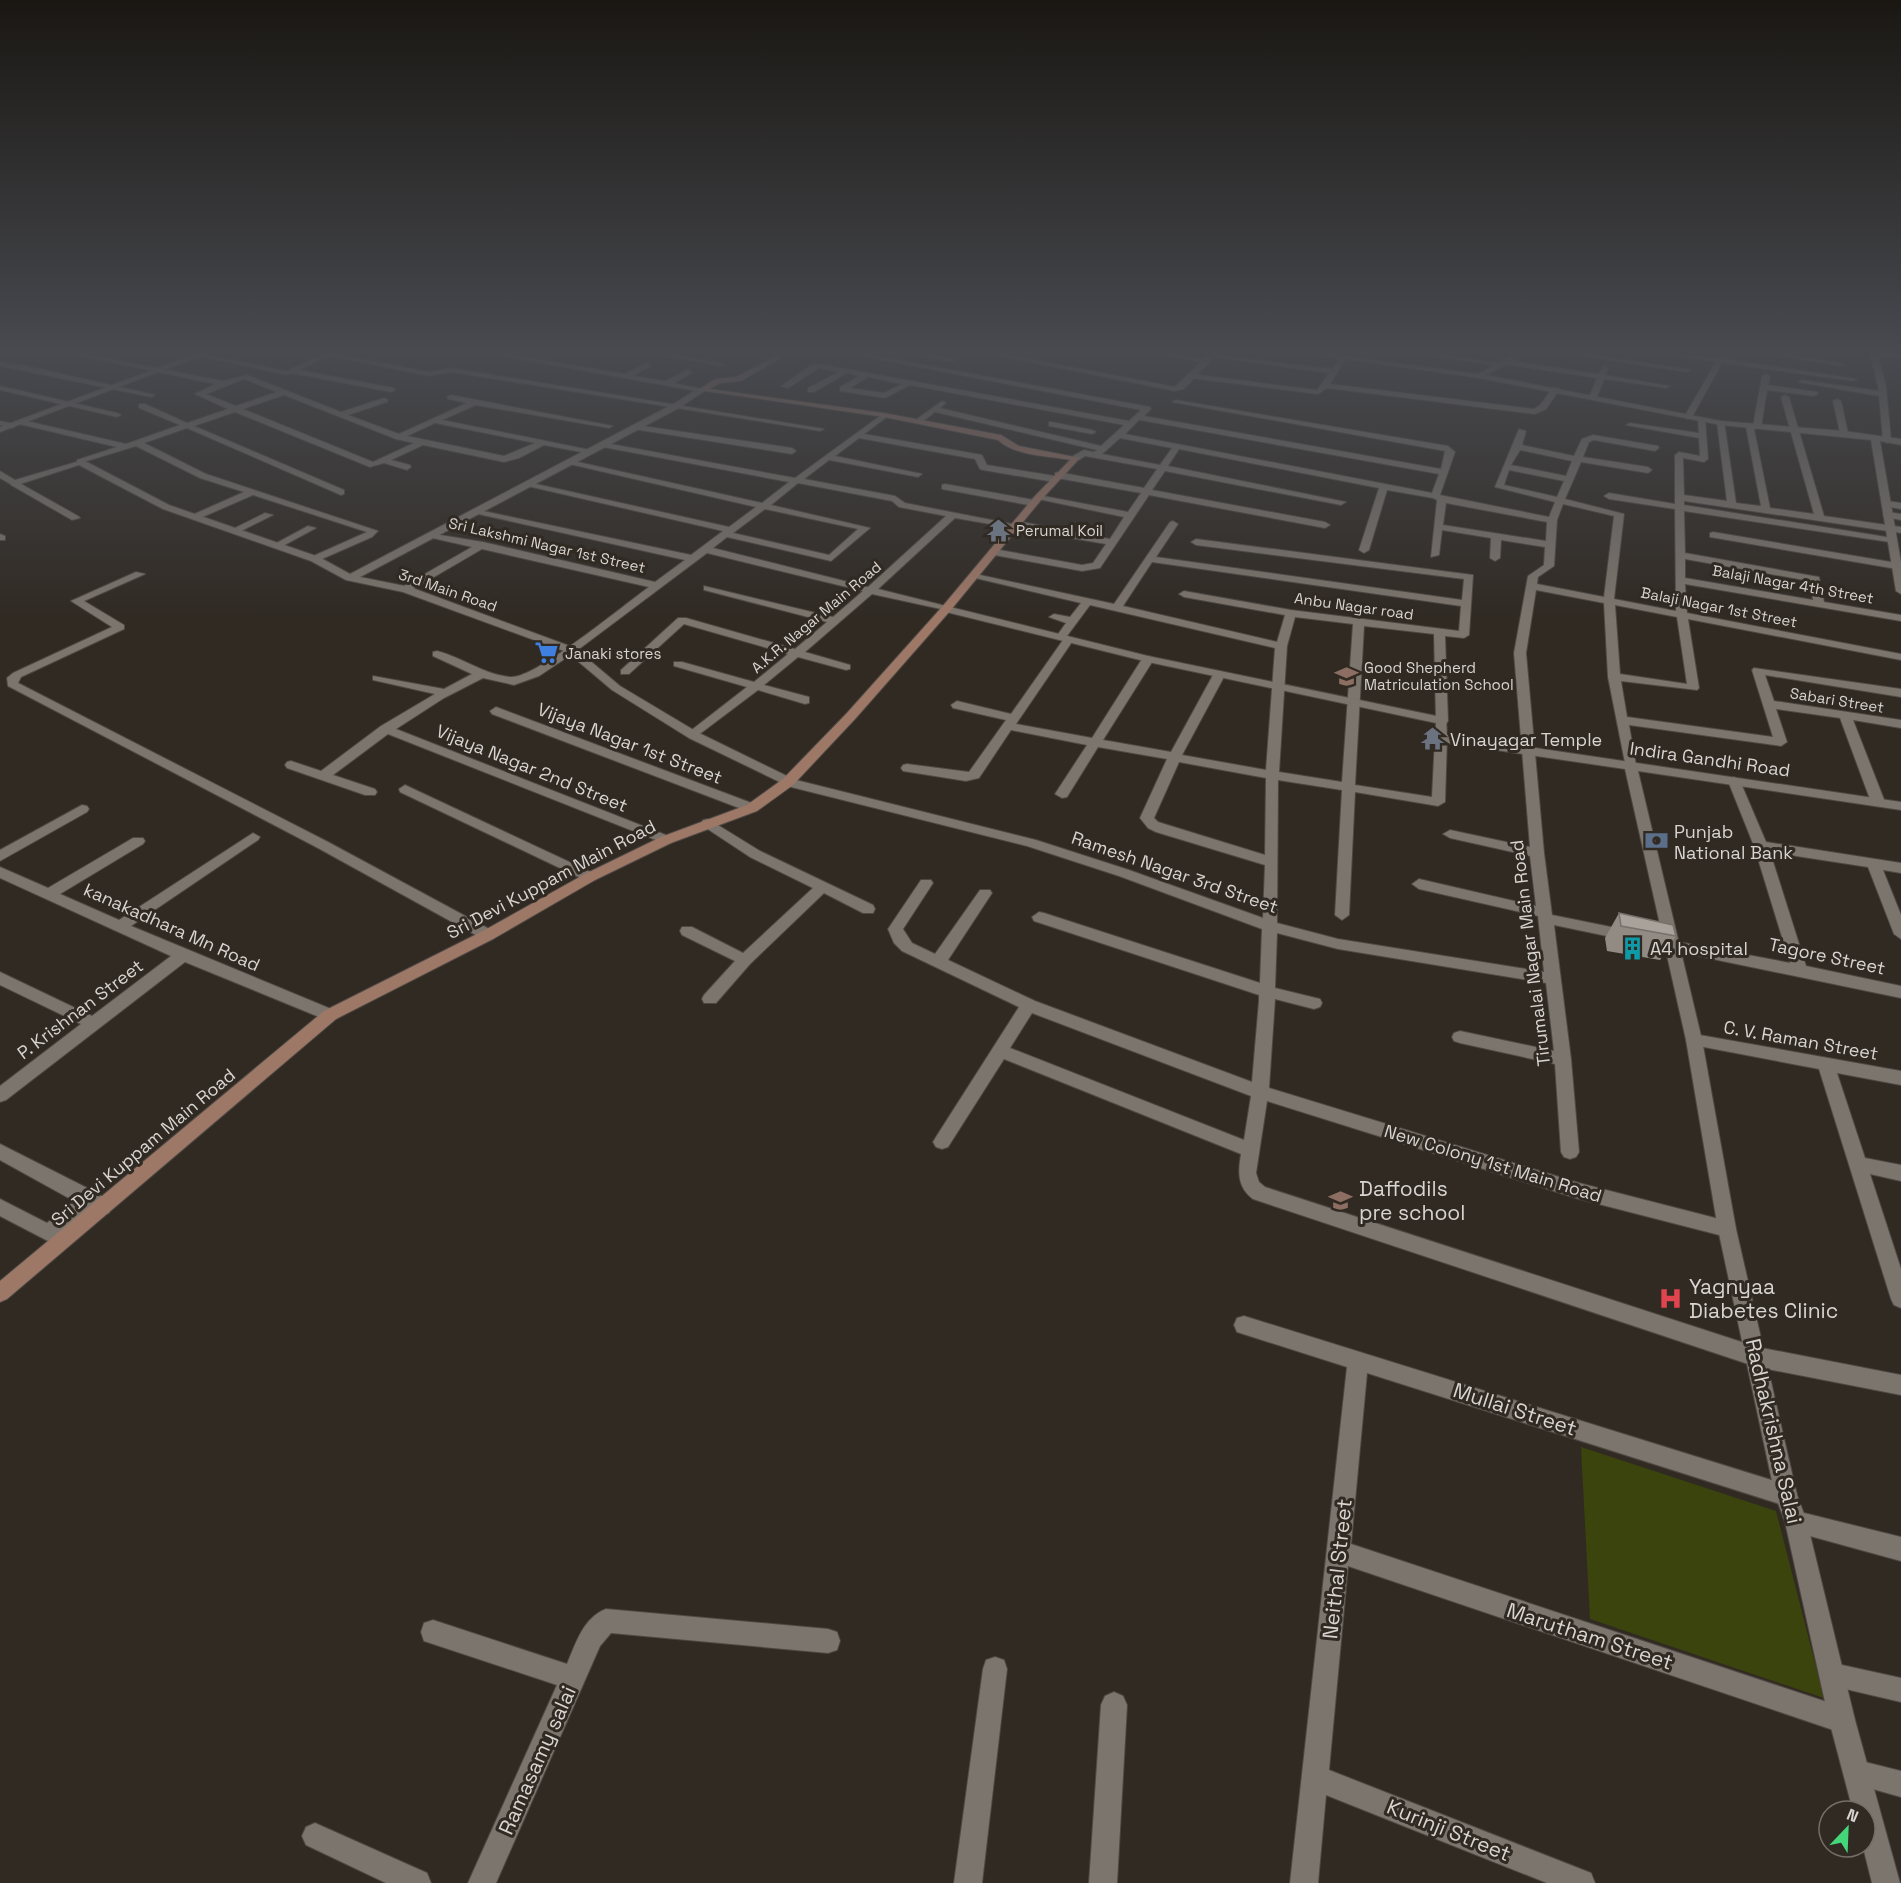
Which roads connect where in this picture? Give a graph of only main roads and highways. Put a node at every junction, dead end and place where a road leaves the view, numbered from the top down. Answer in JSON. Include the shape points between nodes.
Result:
{"nodes":[{"id":1,"x":1005,"y":442,"type":"edge"},
{"id":2,"x":96,"y":1203,"type":"road end"},
{"id":3,"x":75,"y":1221,"type":"road end"},
{"id":4,"x":0,"y":1293,"type":"edge"}],
"edges":[{"from":1,"to":2,"type":"main road","name":"Sri Devi Kuppam Main Road","via":[[1017,448],[1076,458],[851,716],[788,782],[752,808],[666,840],[590,877],[488,935],[330,1015]]},
{"from":3,"to":4,"type":"main road","name":"Sri Devi Kuppam Main Road"}]}
